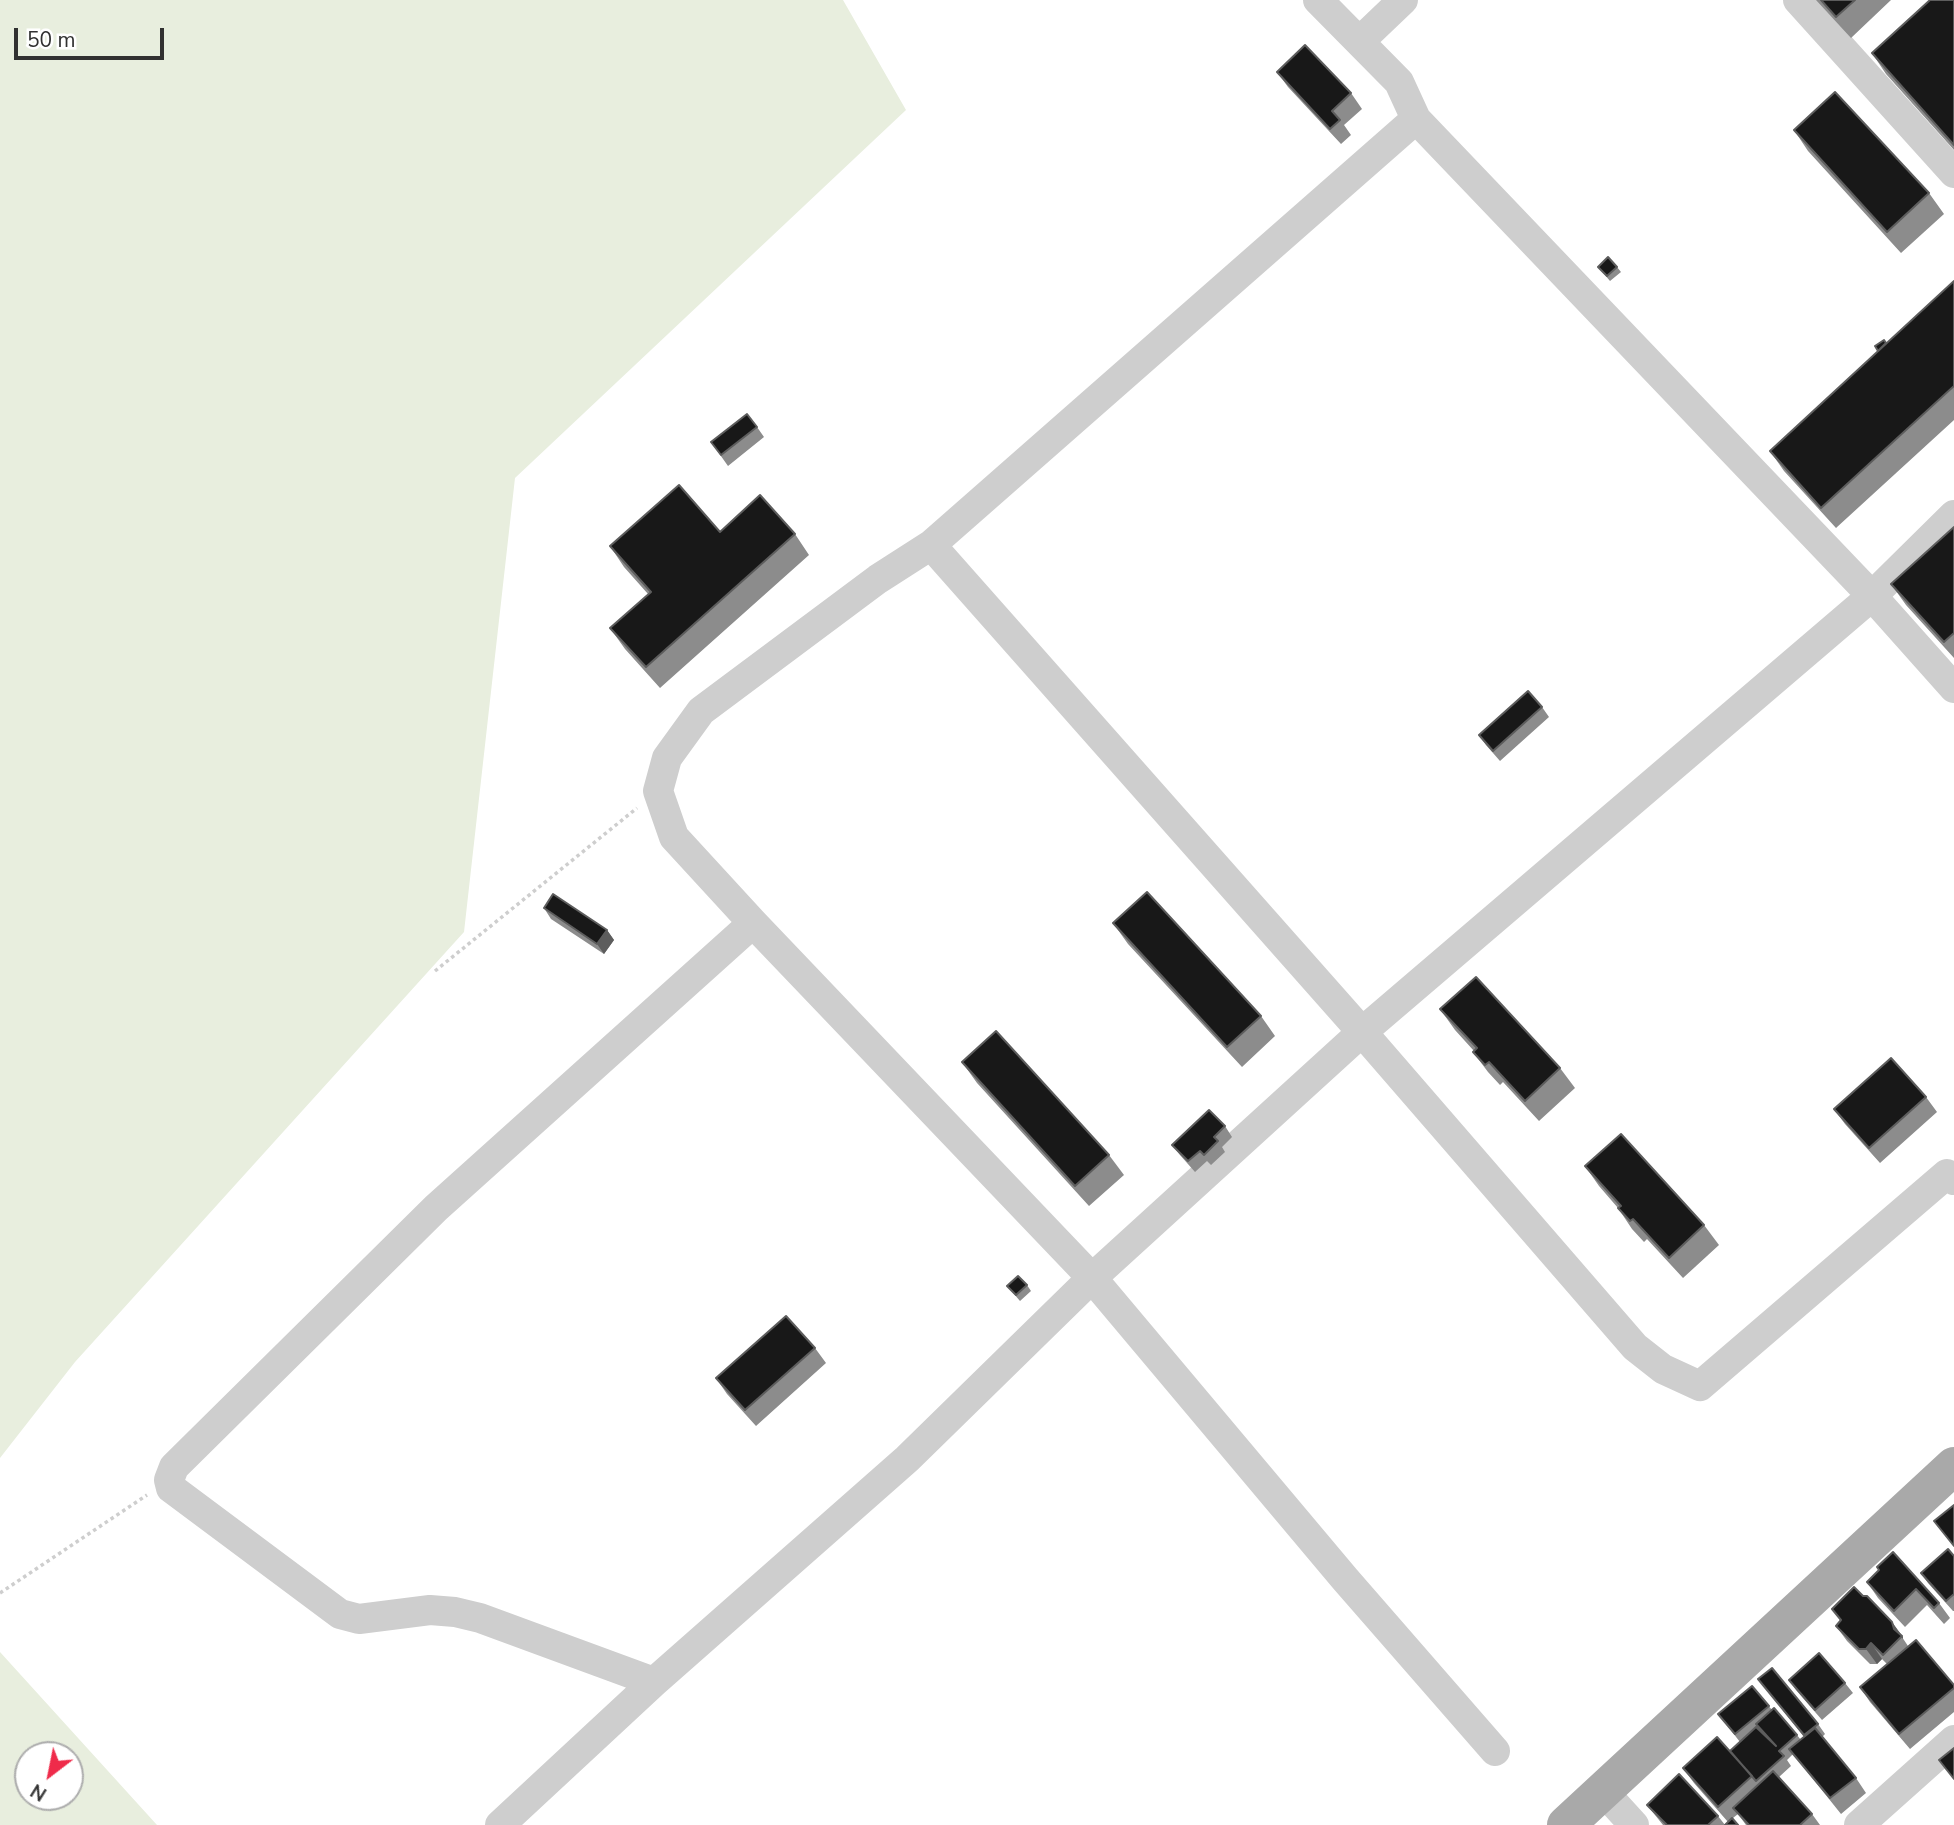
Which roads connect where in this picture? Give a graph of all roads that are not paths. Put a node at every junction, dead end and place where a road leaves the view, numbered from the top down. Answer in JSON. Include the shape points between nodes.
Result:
{"nodes":[{"id":1,"x":1318,"y":0,"type":"edge"},
{"id":2,"x":1403,"y":0,"type":"edge"},
{"id":3,"x":1798,"y":0,"type":"edge"},
{"id":4,"x":1360,"y":41,"type":"junction"},
{"id":5,"x":1416,"y":119,"type":"junction"},
{"id":6,"x":1954,"y":173,"type":"edge"},
{"id":7,"x":1954,"y":515,"type":"edge"},
{"id":8,"x":931,"y":545,"type":"junction"},
{"id":9,"x":1872,"y":596,"type":"junction"},
{"id":10,"x":1954,"y":688,"type":"edge"},
{"id":11,"x":753,"y":923,"type":"junction"},
{"id":12,"x":1362,"y":1032,"type":"junction"},
{"id":13,"x":1952,"y":1174,"type":"edge"},
{"id":14,"x":1092,"y":1278,"type":"junction"},
{"id":15,"x":1954,"y":1466,"type":"edge"},
{"id":16,"x":654,"y":1682,"type":"junction"},
{"id":17,"x":1954,"y":1740,"type":"edge"},
{"id":18,"x":1495,"y":1751,"type":"dead end"},
{"id":19,"x":1603,"y":1791,"type":"junction"},
{"id":20,"x":500,"y":1825,"type":"edge"},
{"id":21,"x":1566,"y":1825,"type":"edge"},
{"id":22,"x":1634,"y":1825,"type":"edge"},
{"id":23,"x":1859,"y":1825,"type":"edge"}],
"edges":[{"from":1,"to":4,"type":"street"},
{"from":2,"to":4,"type":"street"},
{"from":3,"to":6,"type":"street"},
{"from":4,"to":5,"type":"street","via":[[1399,82]]},
{"from":5,"to":8,"type":"street"},
{"from":5,"to":9,"type":"street"},
{"from":7,"to":9,"type":"street"},
{"from":8,"to":11,"type":"street","via":[[701,711],[667,758],[658,792],[674,837]]},
{"from":8,"to":12,"type":"street"},
{"from":9,"to":10,"type":"street"},
{"from":9,"to":12,"type":"street"},
{"from":11,"to":14,"type":"street"},
{"from":11,"to":16,"type":"street","via":[[436,1208],[174,1467],[169,1480],[171,1488],[340,1614],[359,1619],[430,1610],[455,1612]]},
{"from":12,"to":13,"type":"street","via":[[1635,1347],[1663,1369],[1700,1386]]},
{"from":12,"to":14,"type":"street"},
{"from":14,"to":16,"type":"street","via":[[907,1459]]},
{"from":14,"to":18,"type":"street"},
{"from":15,"to":19,"type":"main road"},
{"from":16,"to":20,"type":"street"},
{"from":17,"to":23,"type":"street"},
{"from":19,"to":21,"type":"main road"},
{"from":19,"to":22,"type":"street"}]}
